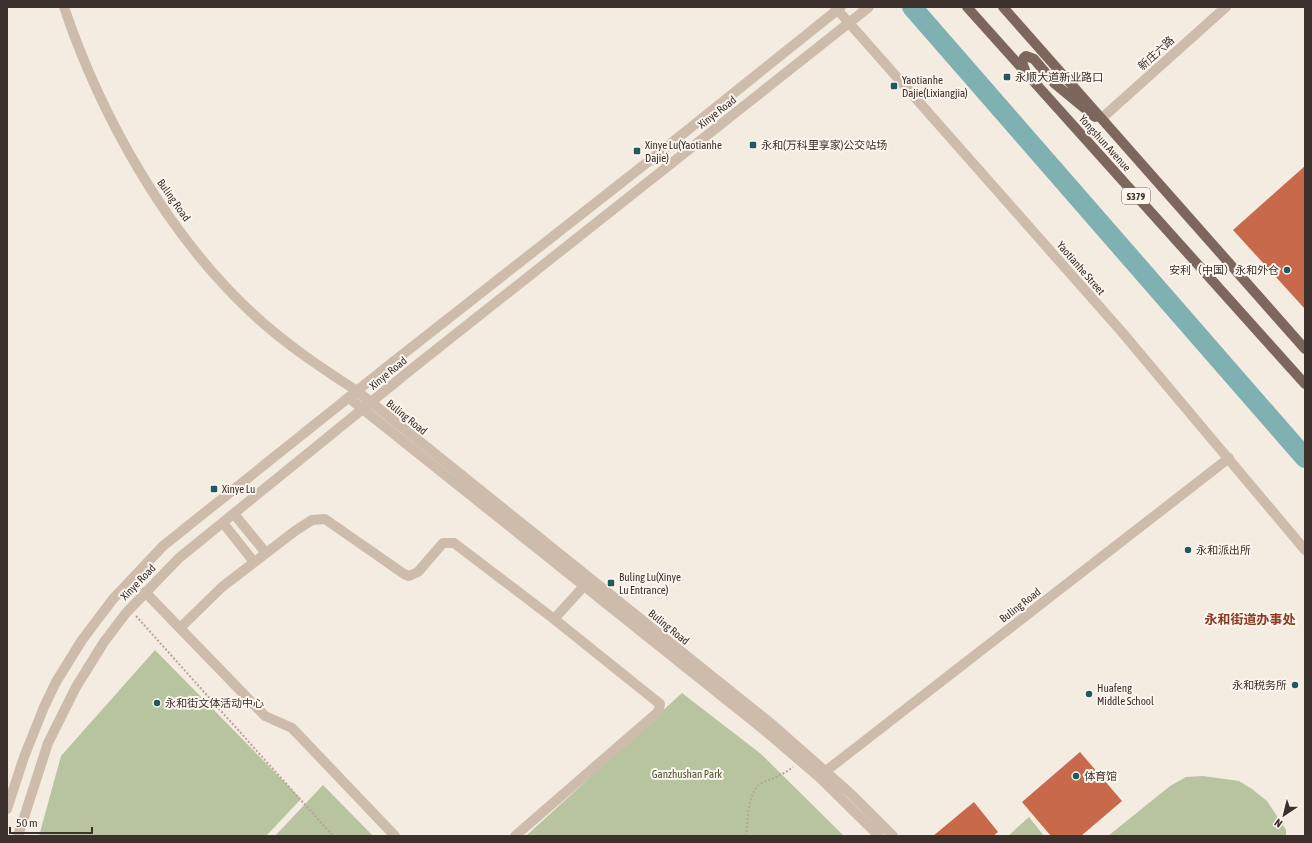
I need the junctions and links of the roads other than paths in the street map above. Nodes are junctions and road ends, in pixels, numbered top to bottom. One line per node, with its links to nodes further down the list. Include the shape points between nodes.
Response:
1 (64, 7): 13 (street, Buling Road, via 75,41 109,113 154,194 185,237 214,273 252,313 307,358)
2 (869, 7): 7 (street, Xinye Road)
3 (967, 7): 8 (main road, Yongshun Avenue / S379)
4 (1003, 7): 9 (main road, Yongshun Avenue / S379)
5 (1226, 7): 9 (street, 新庄六路)
6 (838, 8): 7 (street, Yaotianhe Street); 13 (street, Xinye Road)
7 (853, 20): 15 (street, Xinye Road); 17 (street, Yaotianhe Street)
8 (1026, 73): 10 (main road, via 1022,62 1026,56 1034,59 1076,103); 12 (main road, Yongshun Avenue / S379)
9 (1102, 118): 10 (main road, Yongshun Avenue / S379)
10 (1111, 128): 11 (main road, Yongshun Avenue / S379)
11 (1305, 348)
12 (1305, 384)
13 (357, 391): 14 (street, Xinye Road); 15 (street, Buling Road)
14 (349, 398): 16 (street, Buling Road); 28 (street, Xinye Road, via 163,546 114,599 82,640 56,682 26,751)
15 (370, 402): 16 (street, Xinye Road); 27 (street, Buling Road, via 774,726)
16 (362, 409): 18 (street, Xinye Road); 23 (street, Buling Road)
17 (1229, 458): 20 (street, Yaotianhe Street); 27 (street, Buling Road)
18 (234, 514): 19 (street, Xinye Road); 21 (street)
19 (223, 523): 22 (street); 24 (street, Xinye Road, via 179,558)
20 (1305, 550)
21 (266, 553): 22 (street); 25 (street, via 312,520 325,518 409,576 418,572 443,543 454,543)
22 (254, 562): 26 (street, via 222,587)
23 (584, 586): 25 (street); 27 (street, Buling Road)
24 (145, 592): 26 (street); 29 (street, Xinye Road, via 129,609 90,663 59,717)
25 (554, 619): 31 (street, via 660,704 658,712)
26 (180, 628): 30 (street, via 266,716 292,728)
27 (822, 774): 32 (street, Buling Road); 33 (street, Buling Road)
28 (7, 809)
29 (18, 836)
30 (395, 836)
31 (515, 836)
32 (879, 836)
33 (893, 836)

